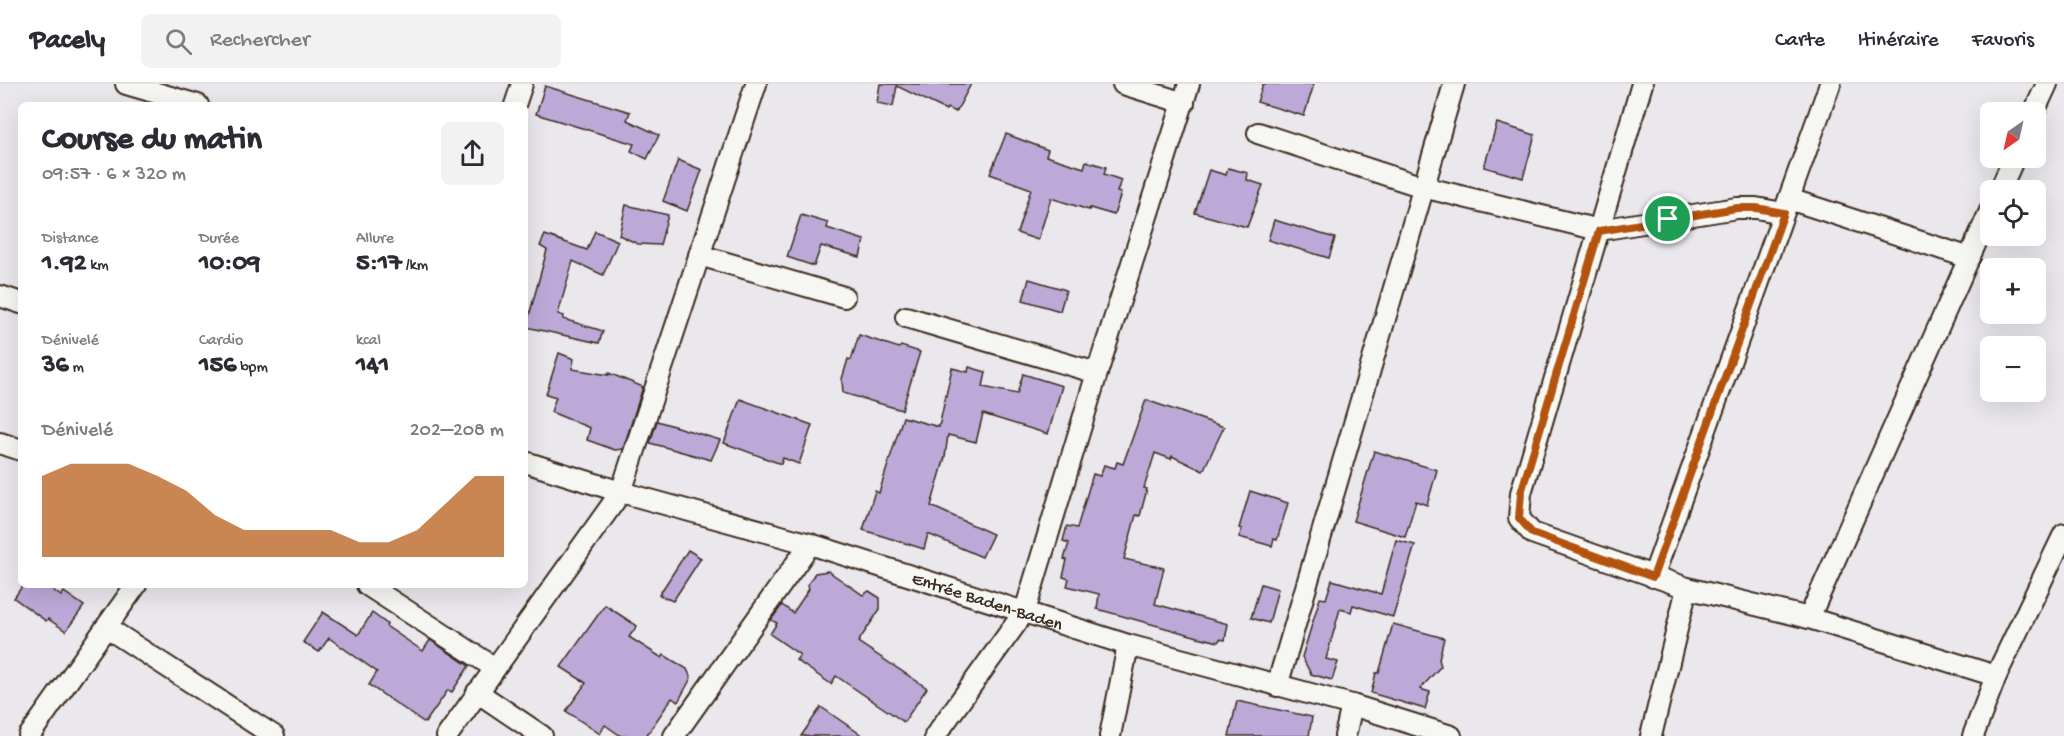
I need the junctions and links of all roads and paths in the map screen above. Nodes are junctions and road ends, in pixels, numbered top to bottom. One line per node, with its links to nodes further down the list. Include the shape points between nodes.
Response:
1 (126, 84): 10 (street)
2 (522, 84): 11 (street)
3 (756, 84): 19 (street)
4 (1123, 84): 13 (street)
5 (1189, 84): 13 (street)
6 (1455, 84): 15 (street)
7 (1642, 84): 17 (street)
8 (1830, 84): 16 (street)
9 (2047, 84): 12 (street)
10 (188, 102)
11 (516, 102)
12 (2039, 102)
13 (1184, 103): 25 (street)
14 (1258, 133): 15 (street)
15 (1423, 187): 17 (street); 42 (street)
16 (1786, 206): 17 (street, via 1737,208); 20 (street); 32 (street)
17 (1599, 231): 32 (street, via 1521,493 1519,518 1532,533)
18 (1980, 234): 20 (street)
19 (699, 255): 22 (street); 29 (street)
20 (1970, 258): 37 (street)
21 (0, 296): 23 (street)
22 (844, 297)
23 (18, 302)
24 (906, 317): 25 (street)
25 (1097, 373): 36 (street)
26 (0, 444): 27 (street)
27 (18, 449)
28 (528, 463): 29 (street, Entrée Baden-Baden)
29 (621, 492): 31 (street, Entrée Baden-Baden); 40 (street)
30 (2064, 534): 41 (street)
31 (810, 544): 36 (street, Entrée Baden-Baden); 49 (street)
32 (1653, 577): 35 (street)
33 (134, 588): 38 (street)
34 (372, 588): 40 (street)
35 (1687, 588): 37 (street); 54 (street)
36 (1025, 611): 39 (street, Entrée Baden-Baden); 50 (street)
37 (1809, 618): 41 (street)
38 (106, 627): 45 (street); 46 (street)
39 (1128, 645): 42 (street, Entrée Baden-Baden); 51 (street)
40 (495, 668): 43 (street)
41 (1996, 676): 55 (street)
42 (1277, 686): 44 (street, Entrée Baden-Baden)
43 (477, 692): 47 (street); 48 (street)
44 (1352, 705): 52 (street); 53 (street, Entrée Baden-Baden)
45 (29, 736)
46 (274, 736)
47 (447, 736)
48 (542, 736)
49 (674, 736)
50 (935, 736)
51 (1110, 736)
52 (1345, 736)
53 (1451, 736)
54 (1651, 736)
55 (1973, 736)

